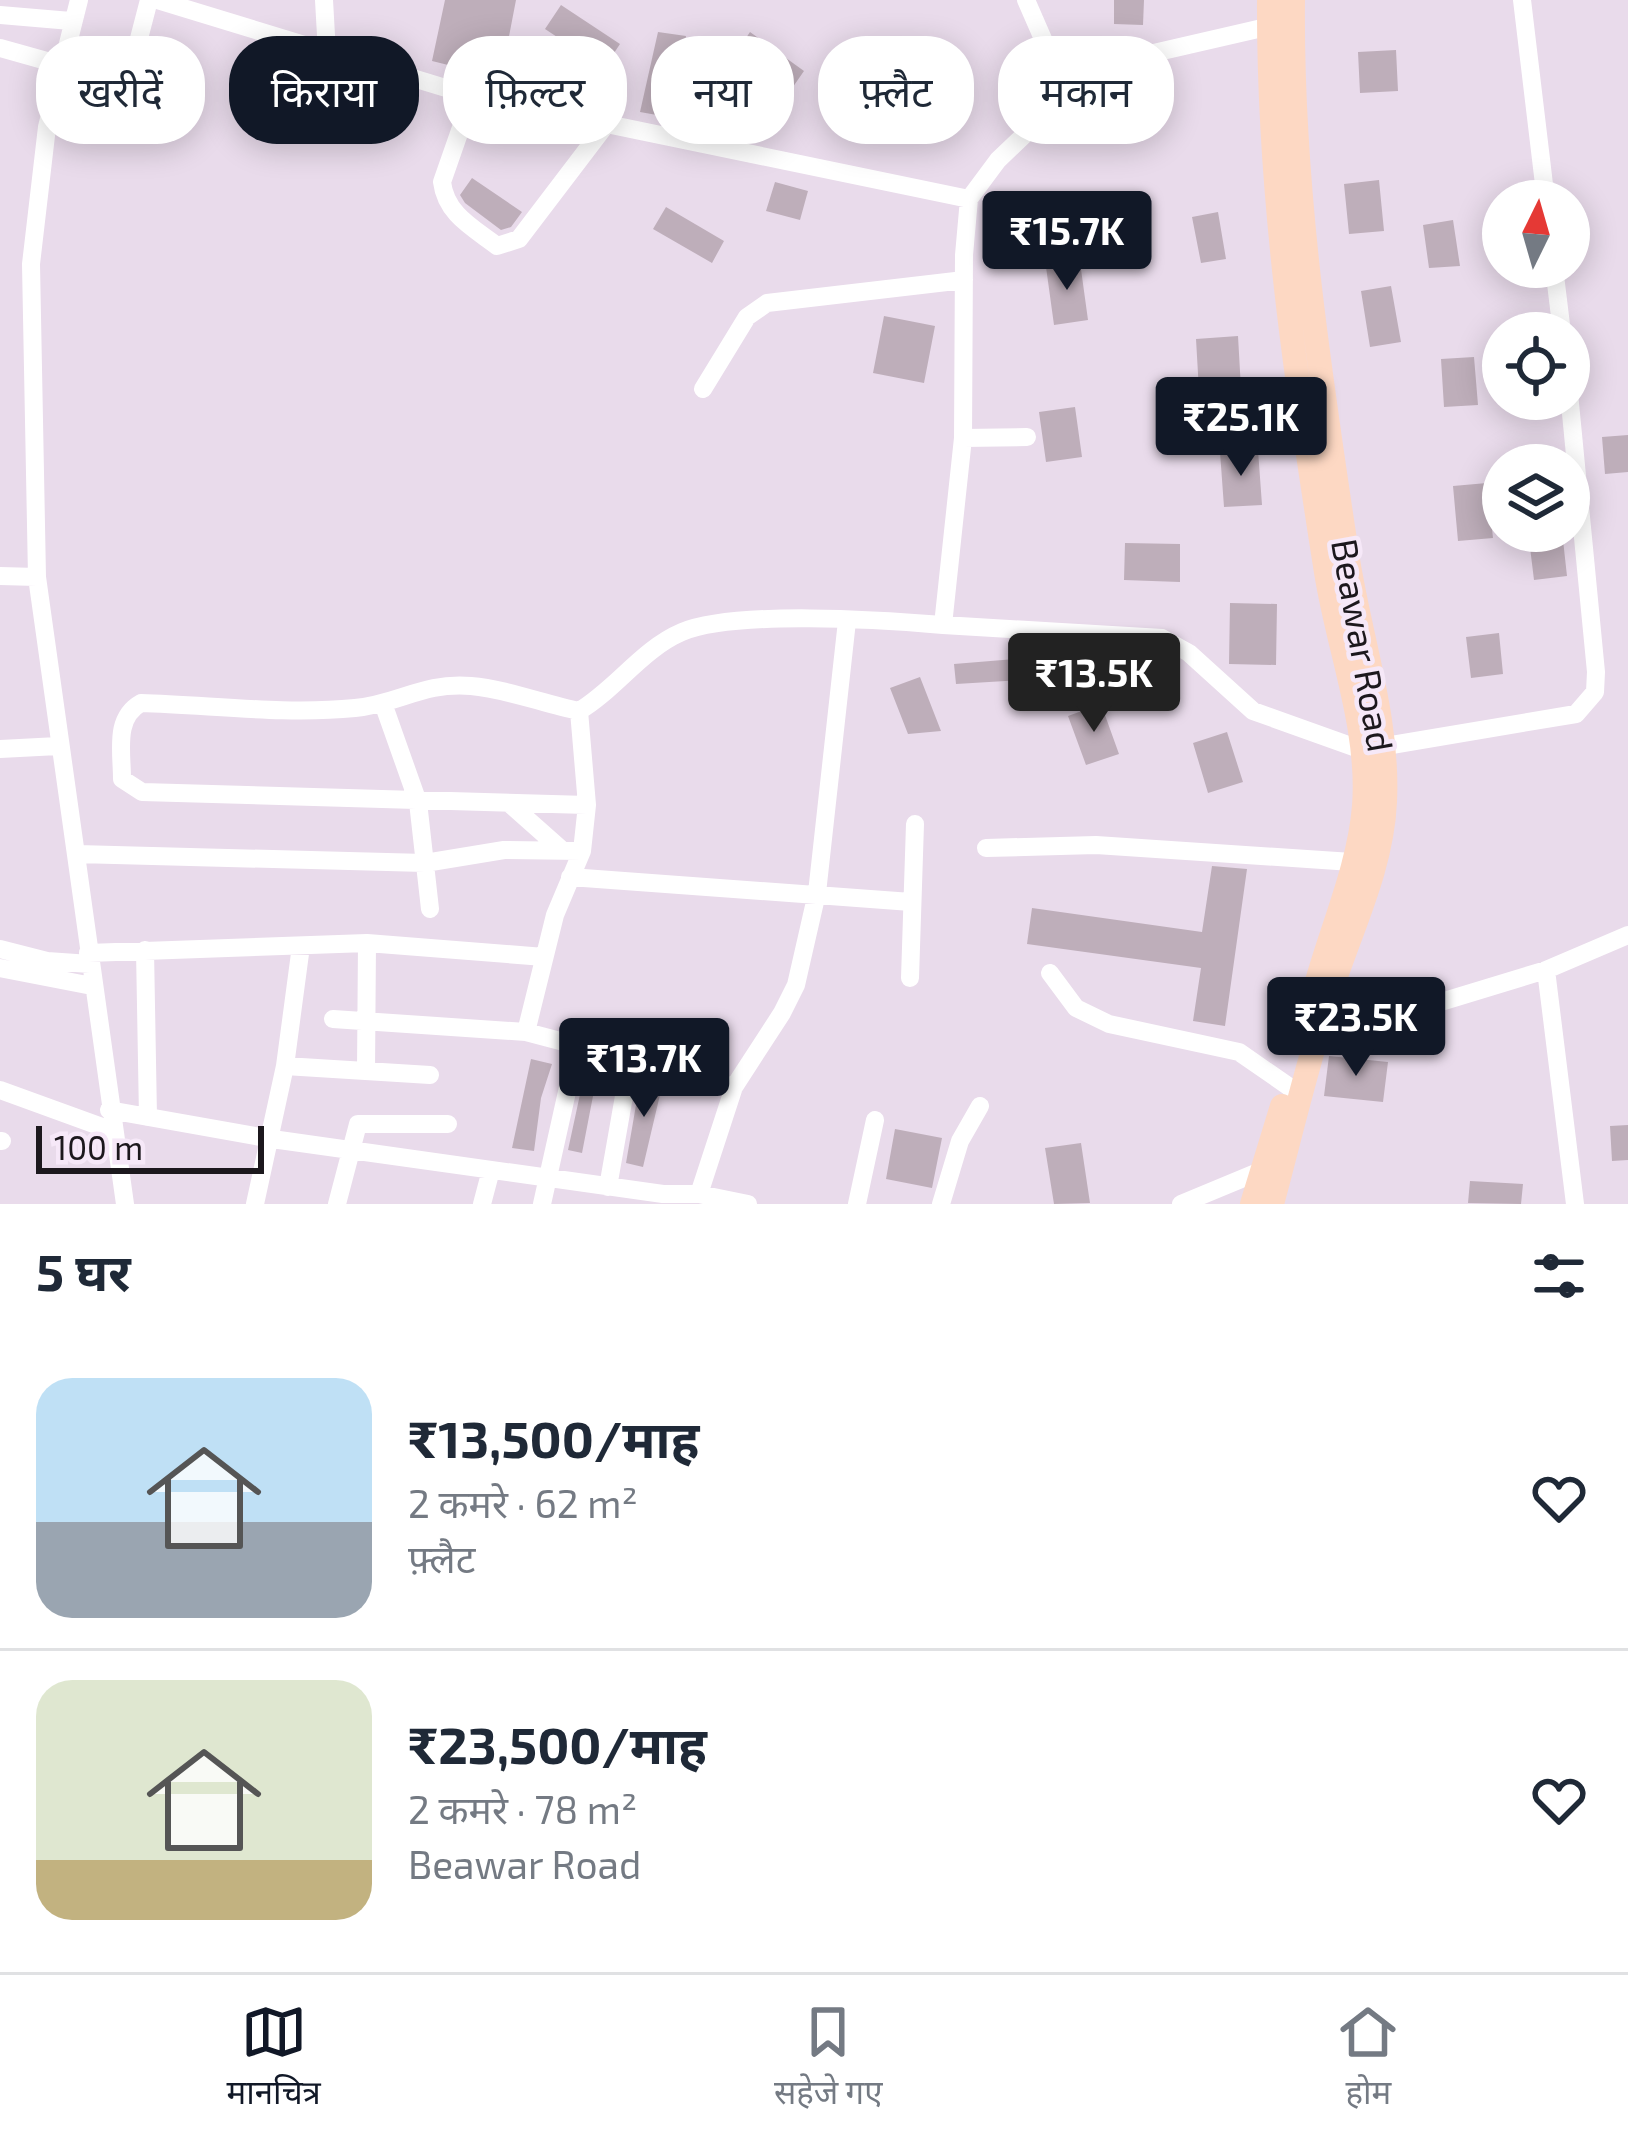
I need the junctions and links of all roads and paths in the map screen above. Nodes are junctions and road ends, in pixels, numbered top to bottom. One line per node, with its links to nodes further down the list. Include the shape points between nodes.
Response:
1 (79, 0): 9 (street)
2 (153, 0): 10 (street); 11 (street)
3 (324, 0): 12 (street)
4 (1269, 0): 14 (main road, Beawar Road)
5 (1522, 0): 23 (street)
6 (1029, 1): 13 (street)
7 (0, 15): 8 (street)
8 (43, 36)
9 (68, 36)
10 (142, 36)
11 (271, 36)
12 (326, 36)
13 (1043, 36)
14 (1283, 40): 17 (street); 37 (main road, Beawar Road, via 1316,350)
15 (36, 47): 16 (street)
16 (0, 48)
17 (1174, 53)
18 (627, 130): 24 (street)
19 (45, 144): 31 (street, via 31,264)
20 (455, 144): 21 (street, via 442,182 447,207 497,246 519,238)
21 (591, 144)
22 (1015, 144): 24 (street)
23 (1543, 180)
24 (969, 199): 25 (street)
25 (964, 270): 26 (street, via 767,303 747,316); 29 (street)
26 (704, 389)
27 (1571, 420): 37 (street, via 1595,692 1576,714)
28 (1027, 436): 29 (street)
29 (963, 438): 33 (street)
30 (0, 576): 31 (street)
31 (37, 578): 36 (street)
32 (848, 621): 33 (street); 35 (street, via 719,622 683,632); 49 (street)
33 (943, 626): 37 (street, via 1162,638 1253,711)
34 (384, 706): 35 (street, via 422,688 474,686); 39 (street); 39 (street, via 141,703 123,720 122,779 142,792)
35 (579, 711): 41 (street)
36 (58, 746): 38 (street); 45 (street)
37 (1374, 748): 46 (main road, Beawar Road); 64 (main road, Beawar Road, via 1385,807 1375,868)
38 (0, 749)
39 (418, 802): 40 (street); 47 (street)
40 (510, 804): 41 (street); 44 (street)
41 (587, 806): 44 (street)
42 (915, 824): 50 (street)
43 (986, 848): 46 (street, via 1096,845)
44 (572, 851): 47 (street, via 504,850); 48 (street)
45 (77, 854): 47 (street); 54 (street)
46 (1352, 862): 64 (main road, Beawar Road)
47 (425, 863): 51 (street)
48 (568, 882): 49 (street); 58 (street)
49 (817, 893): 50 (street); 75 (street, via 796,985)
50 (911, 902): 62 (street)
51 (430, 909)
52 (1628, 935): 60 (street)
53 (367, 944): 55 (street); 58 (street); 66 (street)
54 (88, 946): 56 (street, via 47,961); 57 (street); 63 (street)
55 (301, 946): 57 (street); 71 (street)
56 (0, 949)
57 (146, 950): 79 (street)
58 (544, 957): 67 (street)
59 (0, 968): 63 (street)
60 (1546, 970): 68 (street); 102 (street)
61 (1050, 973): 74 (street, via 1076,1008 1109,1024 1239,1052)
62 (910, 978)
63 (92, 986): 78 (street)
64 (1323, 987): 68 (main road, Beawar Road)
65 (333, 1019): 66 (street)
66 (366, 1023): 67 (street); 72 (street)
67 (526, 1032): 69 (street)
68 (1312, 1036): 74 (main road, Beawar Road)
69 (577, 1047): 70 (street); 87 (street)
70 (630, 1062): 75 (street); 88 (street)
71 (285, 1066): 72 (street); 83 (street)
72 (366, 1071): 73 (street)
73 (430, 1075)
74 (1286, 1085): 85 (main road, Beawar Road)
75 (734, 1087): 89 (street)
76 (0, 1090): 82 (street)
77 (980, 1106): 98 (street)
78 (109, 1110): 79 (street); 82 (street)
79 (148, 1117): 83 (street)
80 (874, 1120): 97 (street)
81 (448, 1124): 84 (street, via 358,1124)
82 (113, 1131): 91 (street)
83 (272, 1139): 84 (street); 92 (street)
84 (352, 1151): 86 (street); 93 (street)
85 (1272, 1167): 99 (street); 100 (main road, Beawar Road); 101 (main road, Beawar Road)
86 (491, 1170): 87 (street); 94 (street)
87 (548, 1178): 88 (street); 95 (street)
88 (601, 1192): 90 (street)
89 (699, 1194): 90 (street); 96 (street)
90 (662, 1199)
91 (125, 1204)
92 (256, 1204)
93 (337, 1204)
94 (482, 1204)
95 (542, 1204)
96 (748, 1204)
97 (857, 1204)
98 (941, 1204)
99 (1181, 1204)
100 (1252, 1204)
101 (1272, 1204)
102 (1575, 1204)

